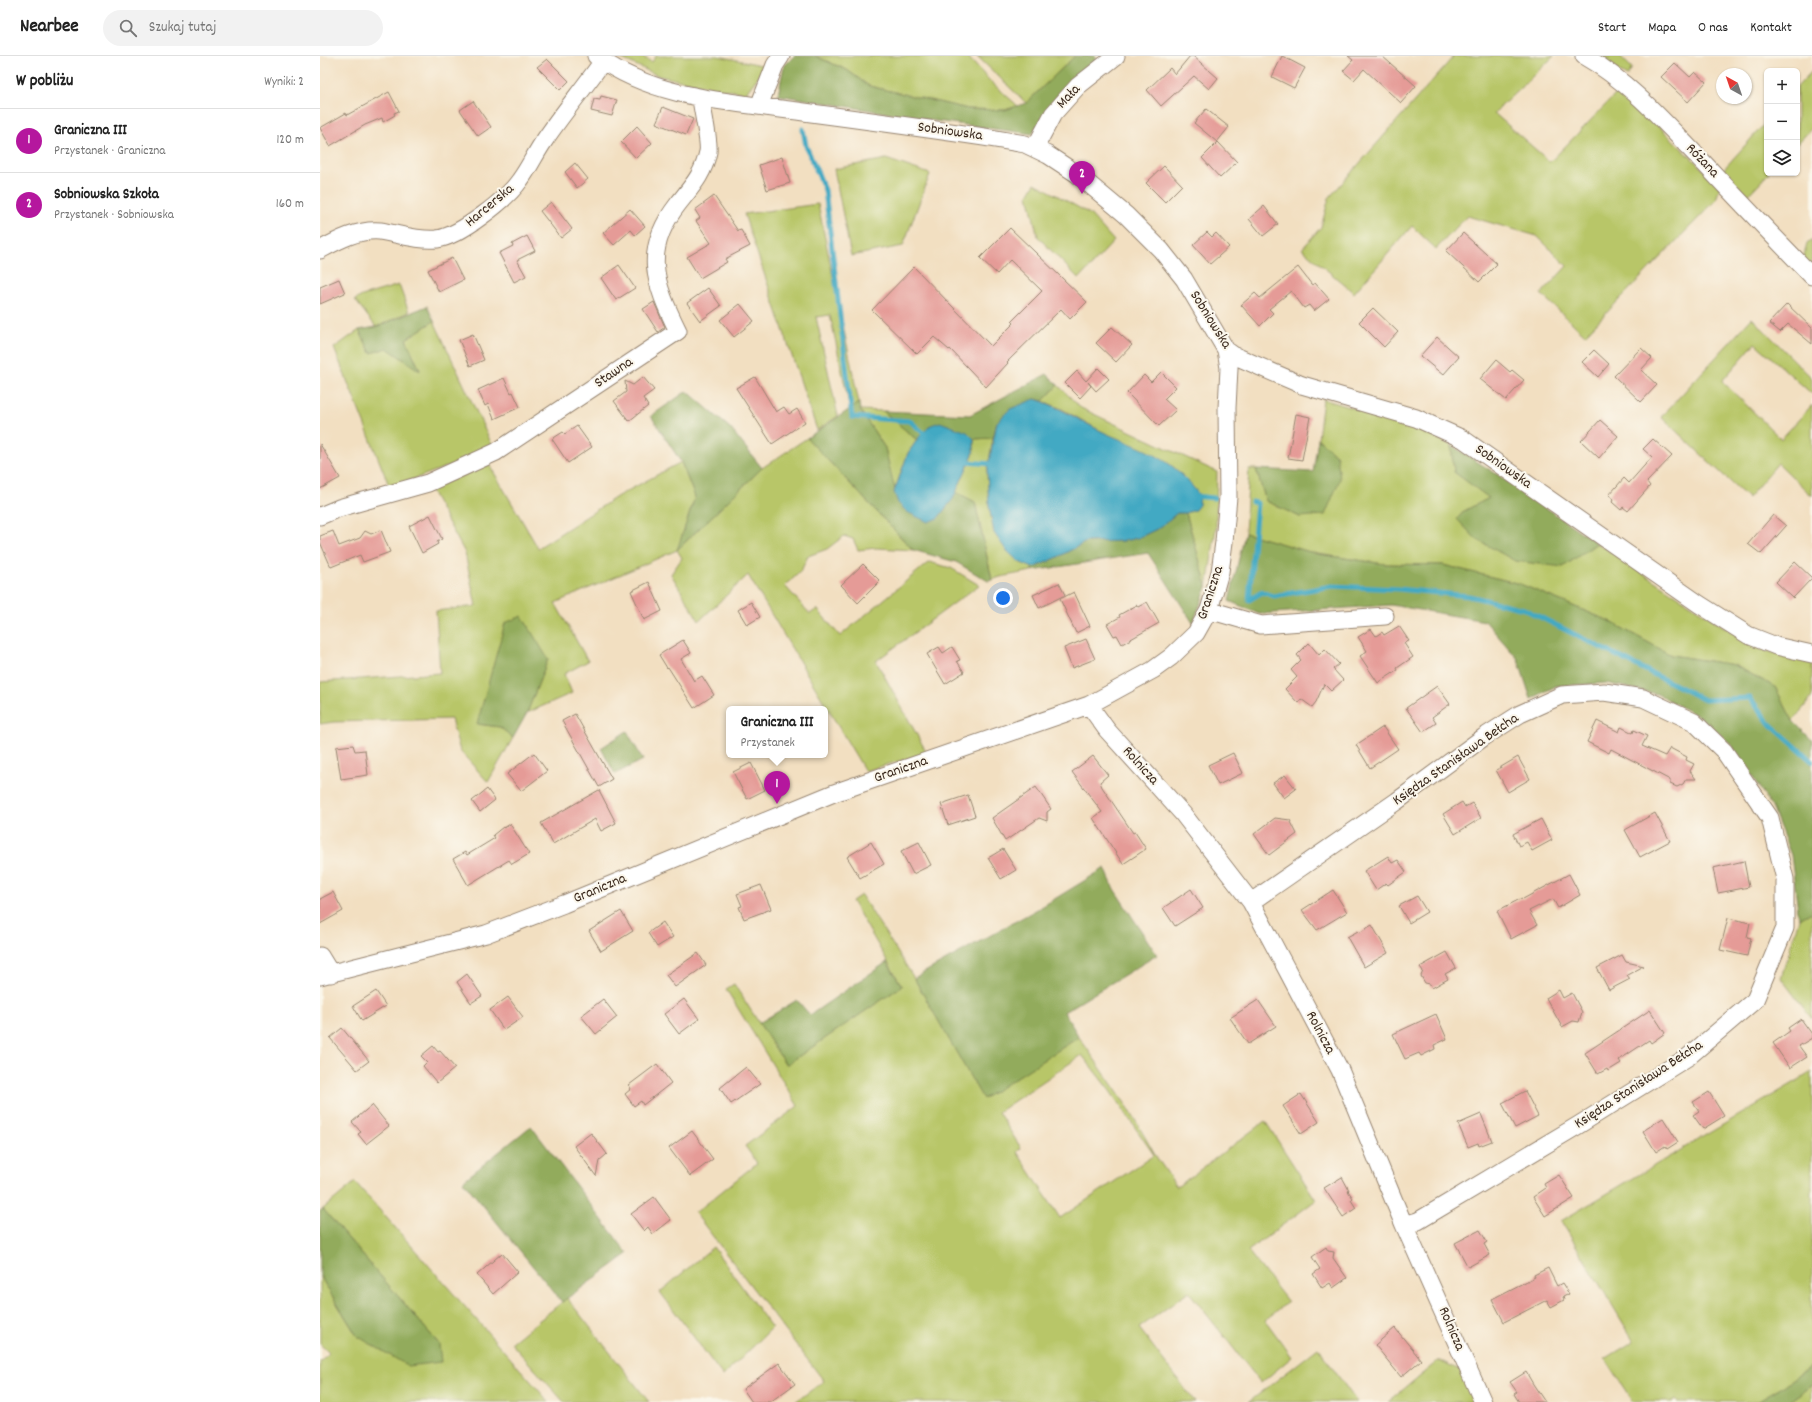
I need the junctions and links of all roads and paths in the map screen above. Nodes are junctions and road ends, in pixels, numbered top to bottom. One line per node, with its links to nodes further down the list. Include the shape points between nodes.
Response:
1 (781, 56): 6 (street)
2 (1116, 56): 7 (street, Mała, via 1078,86 1053,114)
3 (1584, 56): 9 (street, Różana, via 1628,88 1658,115)
4 (600, 58): 5 (street, Sobniowska, via 625,74); 8 (street, Harcerska, via 520,181 475,221 450,235 438,238 368,232 345,237)
5 (701, 98): 6 (street, Sobniowska); 11 (street, Stawna, via 708,150 701,175 666,220 655,249 656,279 666,308 678,331 496,452 428,483 339,508)
6 (759, 106): 7 (street, Sobniowska, via 984,137)
7 (1036, 148): 10 (street, Sobniowska, via 1078,174 1126,215 1161,250 1184,279)
8 (320, 250)
9 (1812, 276)
10 (1226, 350): 12 (street, Graniczna, via 1229,368 1227,504 1220,572); 14 (street, Sobniowska, via 1240,359 1302,385 1416,418 1463,439 1693,600 1748,635 1776,646)
11 (320, 516)
12 (1209, 610): 13 (street, via 1261,625); 15 (street, Graniczna, via 1196,633 1172,657)
13 (1385, 616)
14 (1812, 654)
15 (1089, 705): 16 (street, Rolnicza, via 1107,730 1183,814); 18 (street, Graniczna, via 834,793 486,934)
16 (1251, 902): 19 (street, Rolnicza, via 1340,1070); 19 (street, Księdza Stanisława Bełcha, via 1484,737 1520,714 1562,695 1604,692 1643,698 1694,722 1724,751 1770,818 1784,879 1785,928 1755,1000 1688,1056 1418,1221)
17 (320, 956): 18 (street)
18 (325, 975)
19 (1404, 1225): 20 (street, Rolnicza)
20 (1484, 1402)

